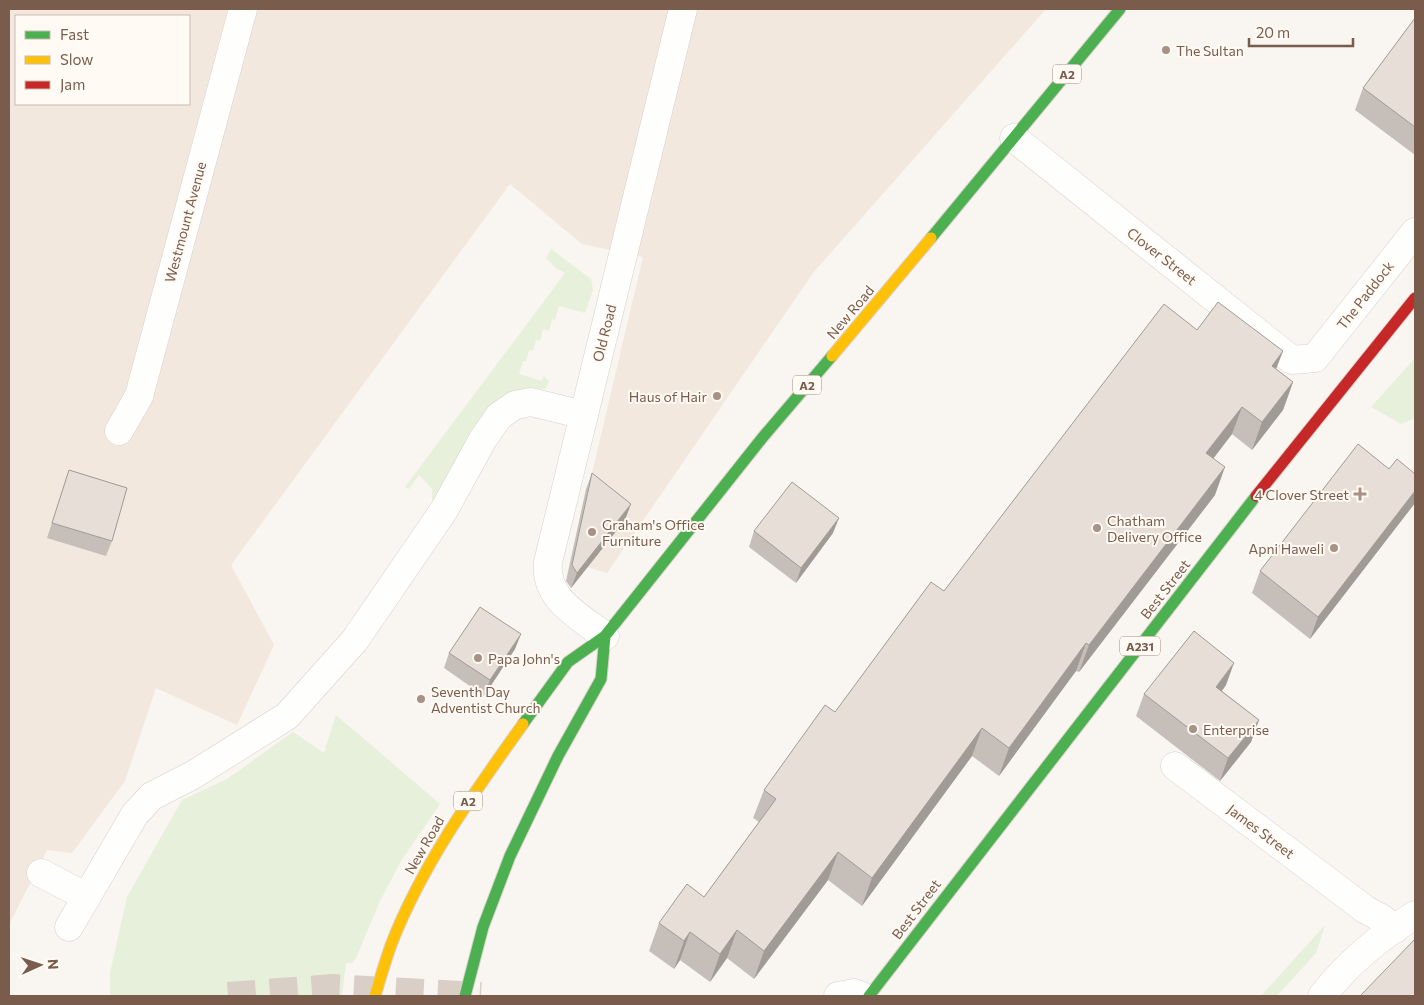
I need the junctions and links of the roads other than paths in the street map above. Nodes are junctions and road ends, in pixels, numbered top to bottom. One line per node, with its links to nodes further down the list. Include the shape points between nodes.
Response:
1 (243, 9): 9 (street, Westmount Avenue, via 139,396)
2 (683, 9): 8 (street, Old Road)
3 (1120, 9): 4 (main road, New Road / A2)
4 (1014, 138): 7 (street, Clover Street, via 1292,360); 10 (main road, New Road / A2, via 763,438)
5 (1415, 232): 7 (street, The Paddock)
6 (1415, 298): 22 (main road, Best Street / A231, via 1274,472)
7 (1316, 358)
8 (584, 414): 10 (street, Old Road, via 552,544 548,581 564,604); 14 (street, via 531,402 515,405 499,416 444,510 355,640 287,716 145,802)
9 (119, 431)
10 (605, 636): 18 (main road, New Road / A2, via 568,662 455,820 406,908); 19 (main road, via 601,679 554,764 510,856 483,927)
11 (1175, 766): 13 (street, James Street)
12 (41, 873): 14 (street)
13 (1348, 895): 15 (street, James Street); 17 (street, via 1347,915)
14 (87, 897): 16 (street)
15 (1405, 922): 17 (street)
16 (69, 927)
17 (1371, 945): 23 (street, via 1341,972)
18 (375, 996)
19 (465, 996)
20 (838, 996): 21 (street, via 854,993)
21 (862, 996)
22 (869, 996)
23 (1322, 996)

